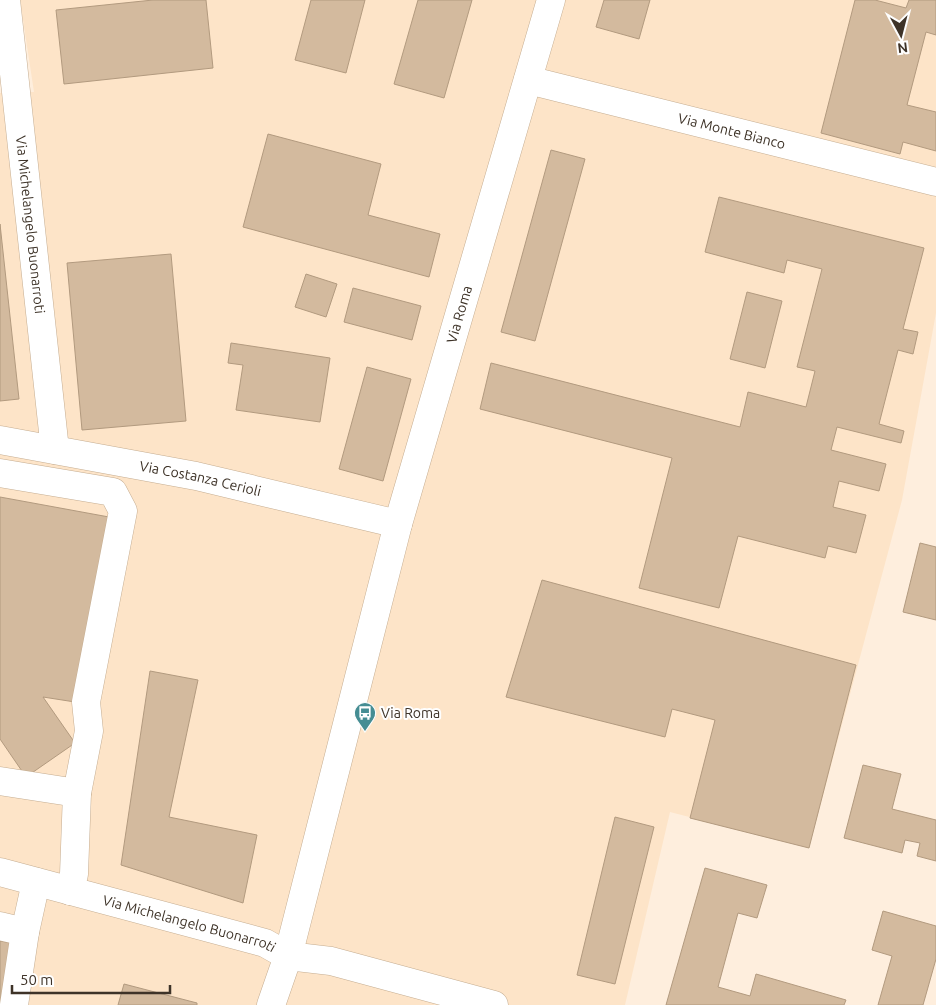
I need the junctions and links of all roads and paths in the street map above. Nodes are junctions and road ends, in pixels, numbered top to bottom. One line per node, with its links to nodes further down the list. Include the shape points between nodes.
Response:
1 (6, 0): 6 (street, Via Michelangelo Buonarroti)
2 (551, 0): 3 (street, Via Roma)
3 (528, 80): 4 (street, Via Monte Bianco); 8 (street, Via Roma)
4 (936, 182)
5 (0, 440): 6 (street, Via Costanza Cerioli)
6 (55, 450): 8 (street, Via Costanza Cerioli, via 196,476)
7 (0, 473): 10 (street, via 113,492 123,511 86,702 88,731)
8 (398, 524): 15 (street, Via Roma)
9 (0, 781): 10 (street)
10 (77, 793): 13 (street, via 74,874)
11 (0, 872): 12 (street, Via Michelangelo Buonarroti)
12 (36, 882): 13 (street, Via Michelangelo Buonarroti); 14 (street)
13 (70, 892): 15 (street, Via Michelangelo Buonarroti, via 265,943)
14 (12, 929): 16 (street)
15 (288, 956): 17 (street, Via Roma); 18 (street, Via Michelangelo Buonarroti, via 331,961)
16 (14, 1005)
17 (271, 1005)
18 (494, 1005)

